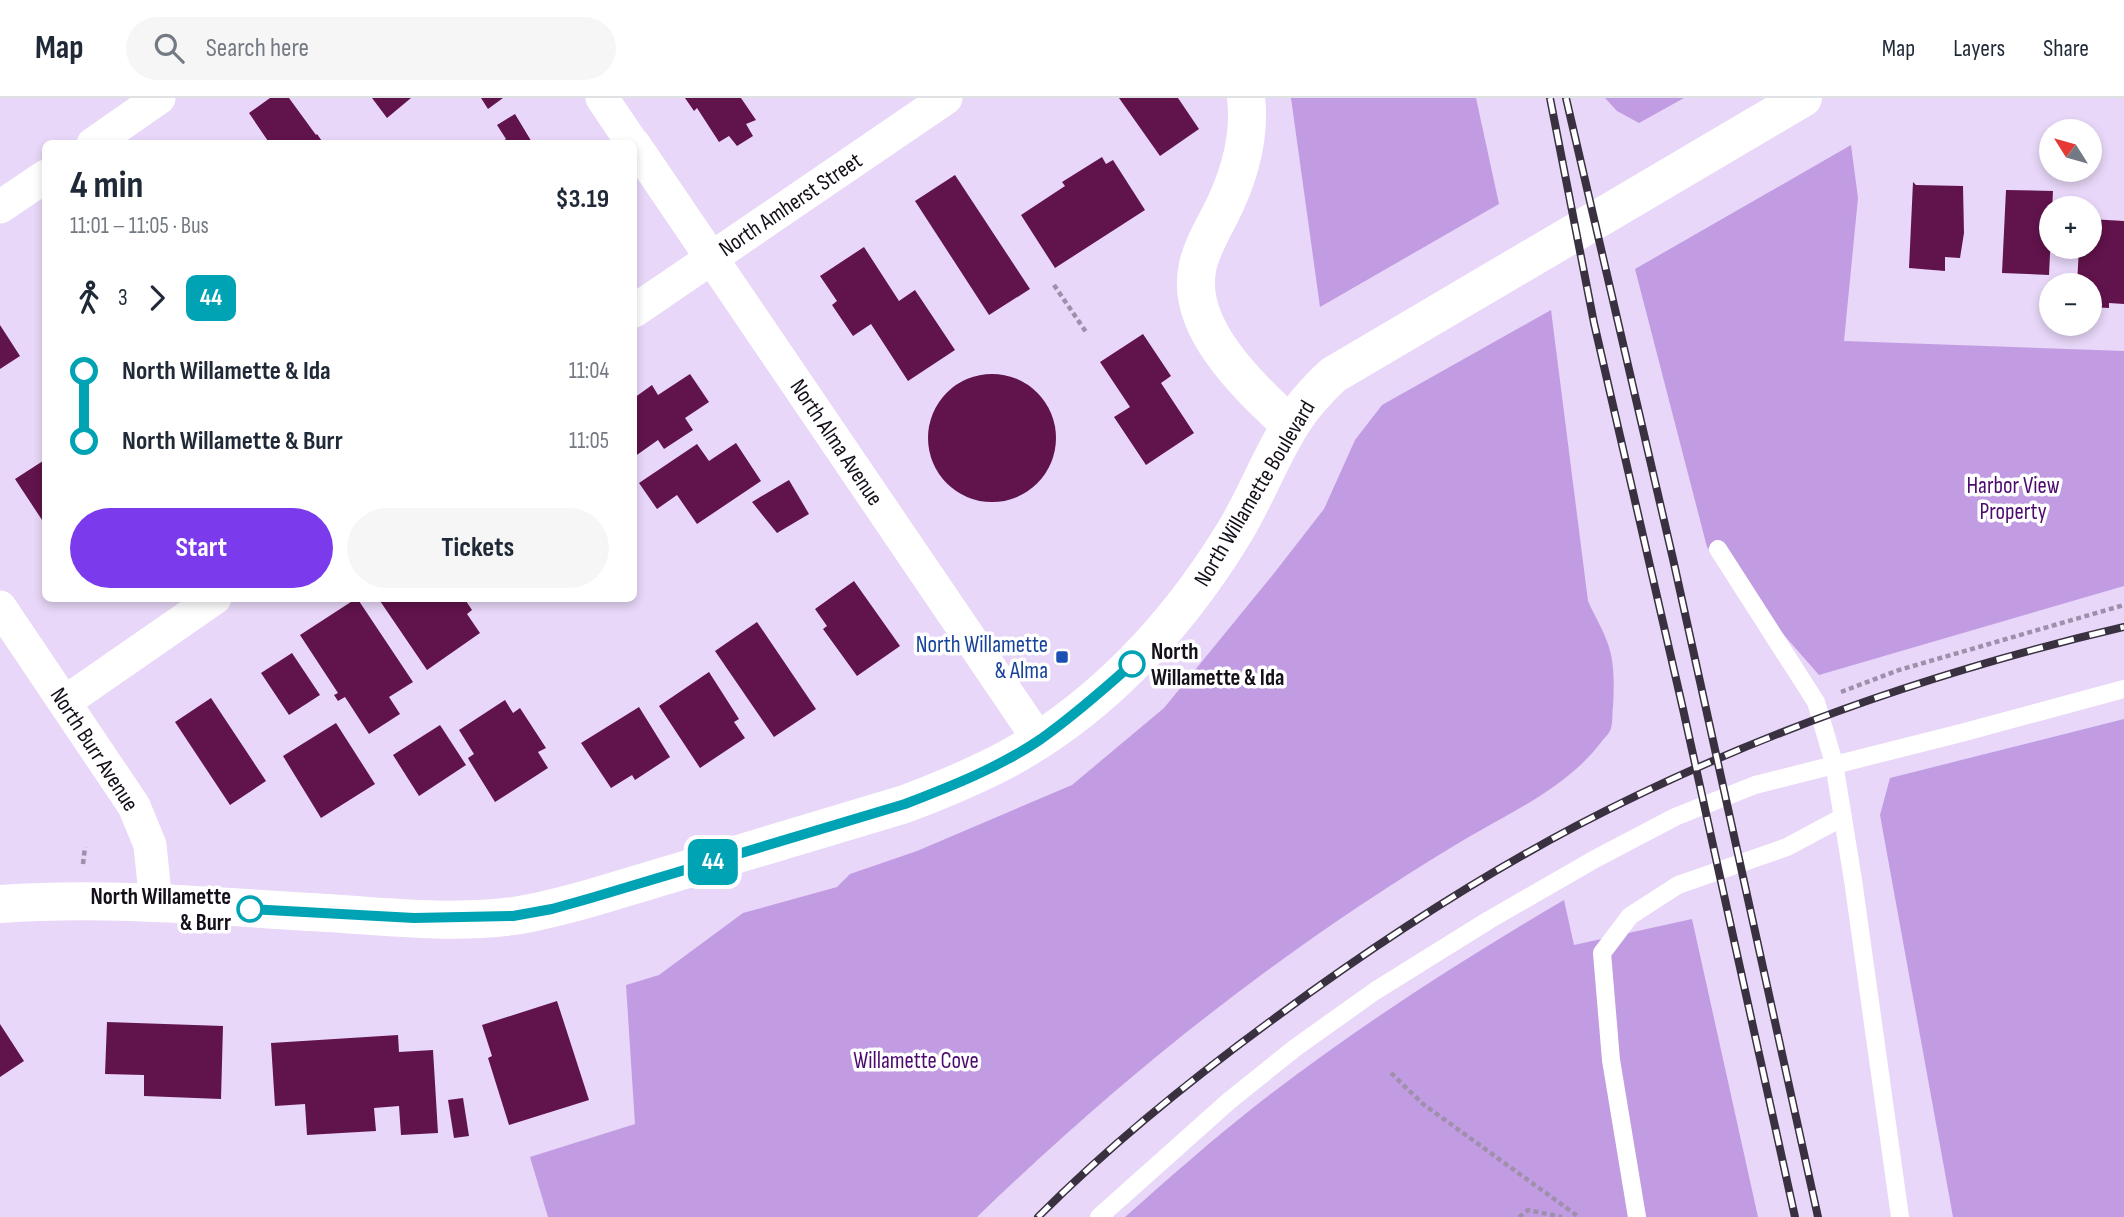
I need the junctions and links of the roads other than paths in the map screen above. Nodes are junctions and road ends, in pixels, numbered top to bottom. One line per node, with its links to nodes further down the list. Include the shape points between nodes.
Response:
1 (159, 98): 6 (street)
2 (602, 98): 7 (street, North Alma Avenue)
3 (946, 98): 11 (street, North Amherst Street)
4 (1246, 98): 13 (main road, via 1245,143 1238,173 1198,265 1197,303 1216,344)
5 (1803, 98): 13 (main road, North Willamette Boulevard, via 1333,374)
6 (99, 140)
7 (630, 140)
8 (637, 150): 11 (street, North Alma Avenue)
9 (42, 179): 10 (street)
10 (0, 207)
11 (712, 257): 12 (street, North Amherst Street); 19 (street, North Alma Avenue)
12 (637, 309)
13 (1290, 425): 19 (main road, North Willamette Boulevard, via 1234,534 1183,608 1132,664)
14 (1718, 549): 20 (lane, via 1816,702)
15 (209, 602): 18 (street)
16 (0, 607): 18 (street, North Burr Avenue)
17 (2124, 689): 20 (lane)
18 (65, 702): 23 (street, North Burr Avenue, via 142,822 150,845)
19 (1039, 740): 23 (main road, North Willamette Boulevard, via 973,776 905,804 552,909 513,916 414,918)
20 (1834, 763): 21 (lane); 24 (lane, via 1755,785 1675,817 1489,920 1375,991 1295,1048)
21 (1843, 817): 25 (lane, via 1787,847 1678,885 1630,916 1602,953 1611,1060); 26 (lane)
22 (0, 904): 23 (main road, North Willamette Boulevard)
23 (156, 904)
24 (1099, 1217)
25 (1637, 1217)
26 (1900, 1217)

